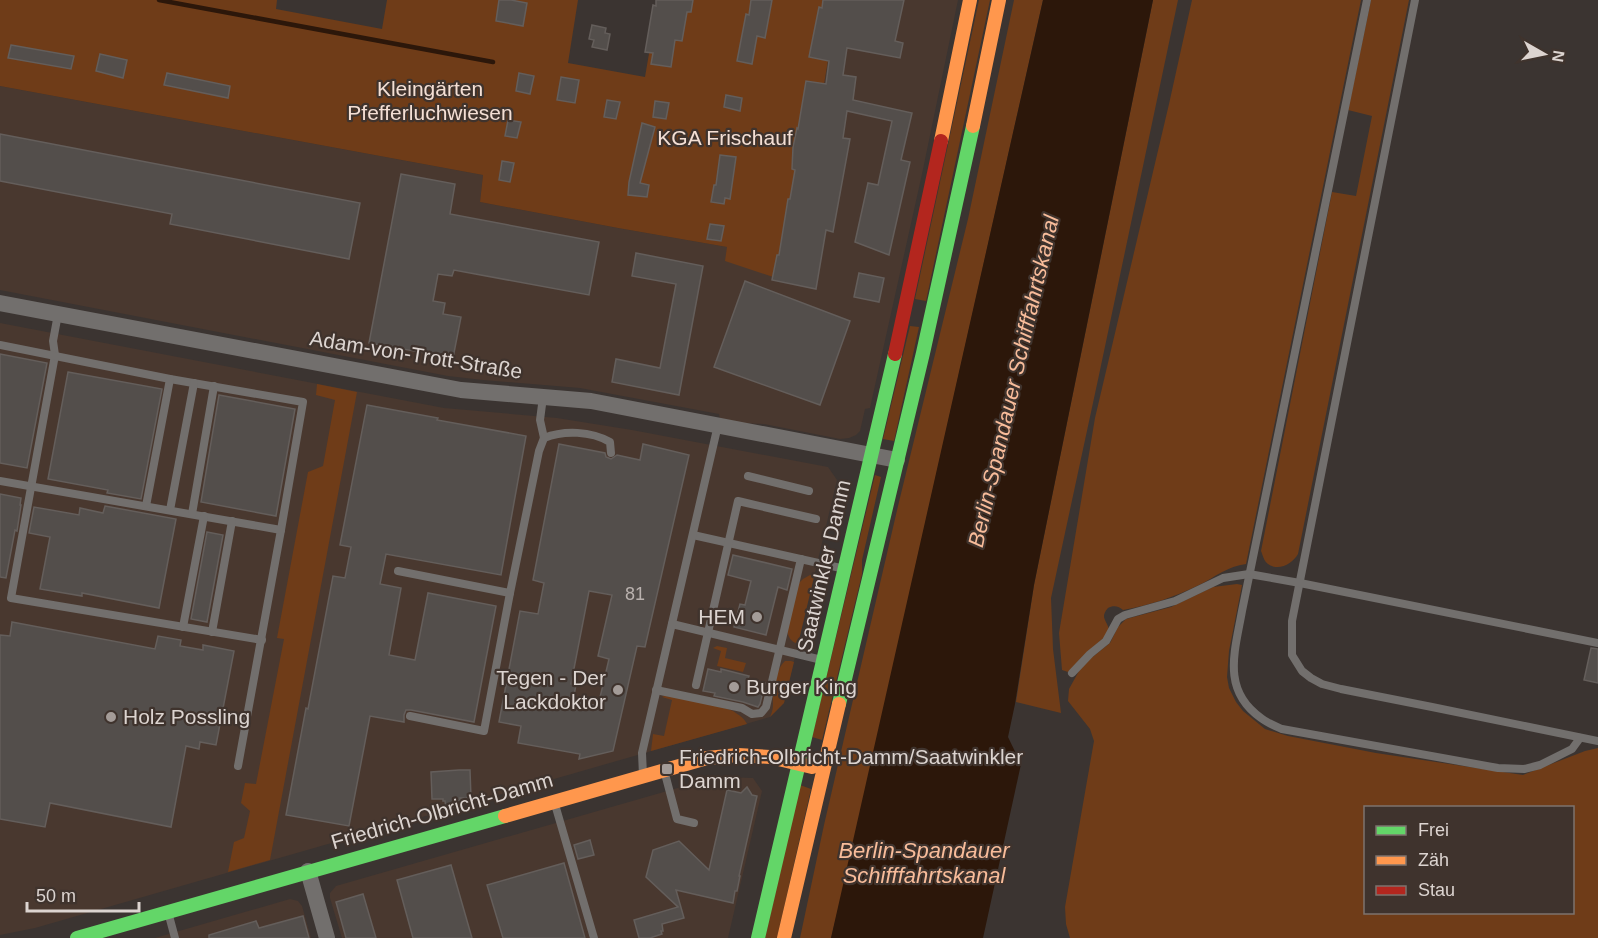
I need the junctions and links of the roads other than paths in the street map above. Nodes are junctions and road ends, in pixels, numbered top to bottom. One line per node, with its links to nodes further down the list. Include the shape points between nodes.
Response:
1 (970, 0): 6 (main road, Saatwinkler Damm)
2 (999, 0): 6 (main road, Saatwinkler Damm, via 983,82)
3 (1367, 0): 35 (lane)
4 (1415, 0): 36 (lane)
5 (0, 303): 7 (street, Adam-von-Trott-Straße)
6 (919, 311): 17 (main road, Saatwinkler Damm); 18 (main road, Saatwinkler Damm)
7 (58, 314): 9 (lane, via 53,341); 13 (street, Adam-von-Trott-Straße, via 461,390)
8 (0, 345): 9 (lane)
9 (55, 355): 10 (lane); 21 (lane)
10 (170, 379): 11 (lane); 23 (lane)
11 (194, 383): 12 (lane); 24 (lane)
12 (214, 386): 25 (lane); 29 (lane, via 303,402)
13 (543, 397): 14 (street, Adam-von-Trott-Straße, via 591,401); 15 (lane, via 540,420)
14 (718, 424): 17 (street, Adam-von-Trott-Straße); 30 (lane)
15 (544, 438): 16 (lane, via 557,433 593,435 610,442); 37 (lane)
16 (611, 453)
17 (872, 455): 18 (street, Adam-von-Trott-Straße); 33 (main road, Saatwinkler Damm)
18 (897, 460): 55 (main road, Saatwinkler Damm)
19 (748, 476): 22 (lane)
20 (0, 480): 21 (lane)
21 (31, 487): 23 (lane); 39 (lane, via 11,597)
22 (809, 491)
23 (146, 506): 24 (lane)
24 (170, 510): 25 (lane)
25 (192, 514): 26 (lane)
26 (204, 516): 28 (lane); 39 (lane)
27 (816, 519): 31 (lane, via 738,501)
28 (232, 521): 29 (lane); 40 (lane)
29 (281, 530): 42 (lane)
30 (693, 535): 31 (lane); 38 (lane)
31 (728, 543): 32 (lane); 41 (lane)
32 (801, 559): 33 (lane); 44 (lane)
33 (845, 569): 45 (main road, Saatwinkler Damm)
34 (398, 571): 37 (lane)
35 (1249, 574): 36 (lane); 46 (lane, via 1223,578 1175,601 1125,615 1118,619 1106,641); 50 (lane, via 1233,663 1234,682 1248,708 1262,720 1282,729 1513,769 1540,765 1572,749)
36 (1300, 583): 43 (lane); 50 (lane, via 1292,621 1292,655 1302,671 1317,681)
37 (510, 593): 49 (lane, via 484,731)
38 (672, 624): 41 (lane); 48 (lane)
39 (183, 627): 40 (lane)
40 (212, 632): 42 (lane)
41 (707, 632): 44 (lane); 47 (lane)
42 (262, 640): 53 (lane)
43 (1598, 644)
44 (780, 650): 45 (lane); 48 (lane, via 762,712 752,714 742,708)
45 (823, 660): 52 (main road, Saatwinkler Damm)
46 (1072, 673)
47 (696, 685)
48 (656, 690): 56 (lane, via 642,753)
49 (410, 717)
50 (1580, 738): 51 (lane)
51 (1598, 741)
52 (798, 764): 54 (main road, Friedrich-Olbricht-Damm, via 738,754); 55 (main road, Friedrich-Olbricht-Damm); 65 (main road, Saatwinkler Damm)
53 (238, 766)
54 (663, 770): 56 (main road, Friedrich-Olbricht-Damm); 58 (lane, via 677,819)
55 (823, 770): 66 (main road, Saatwinkler Damm)
56 (643, 776): 57 (main road, Friedrich-Olbricht-Damm)
57 (554, 801): 59 (main road, Friedrich-Olbricht-Damm); 64 (lane)
58 (693, 823)
59 (308, 872): 60 (main road, Friedrich-Olbricht-Damm); 63 (street)
60 (168, 912): 61 (main road, Friedrich-Olbricht-Damm); 62 (lane)
61 (77, 938)
62 (175, 938)
63 (327, 938)
64 (594, 938)
65 (758, 938)
66 (784, 938)

